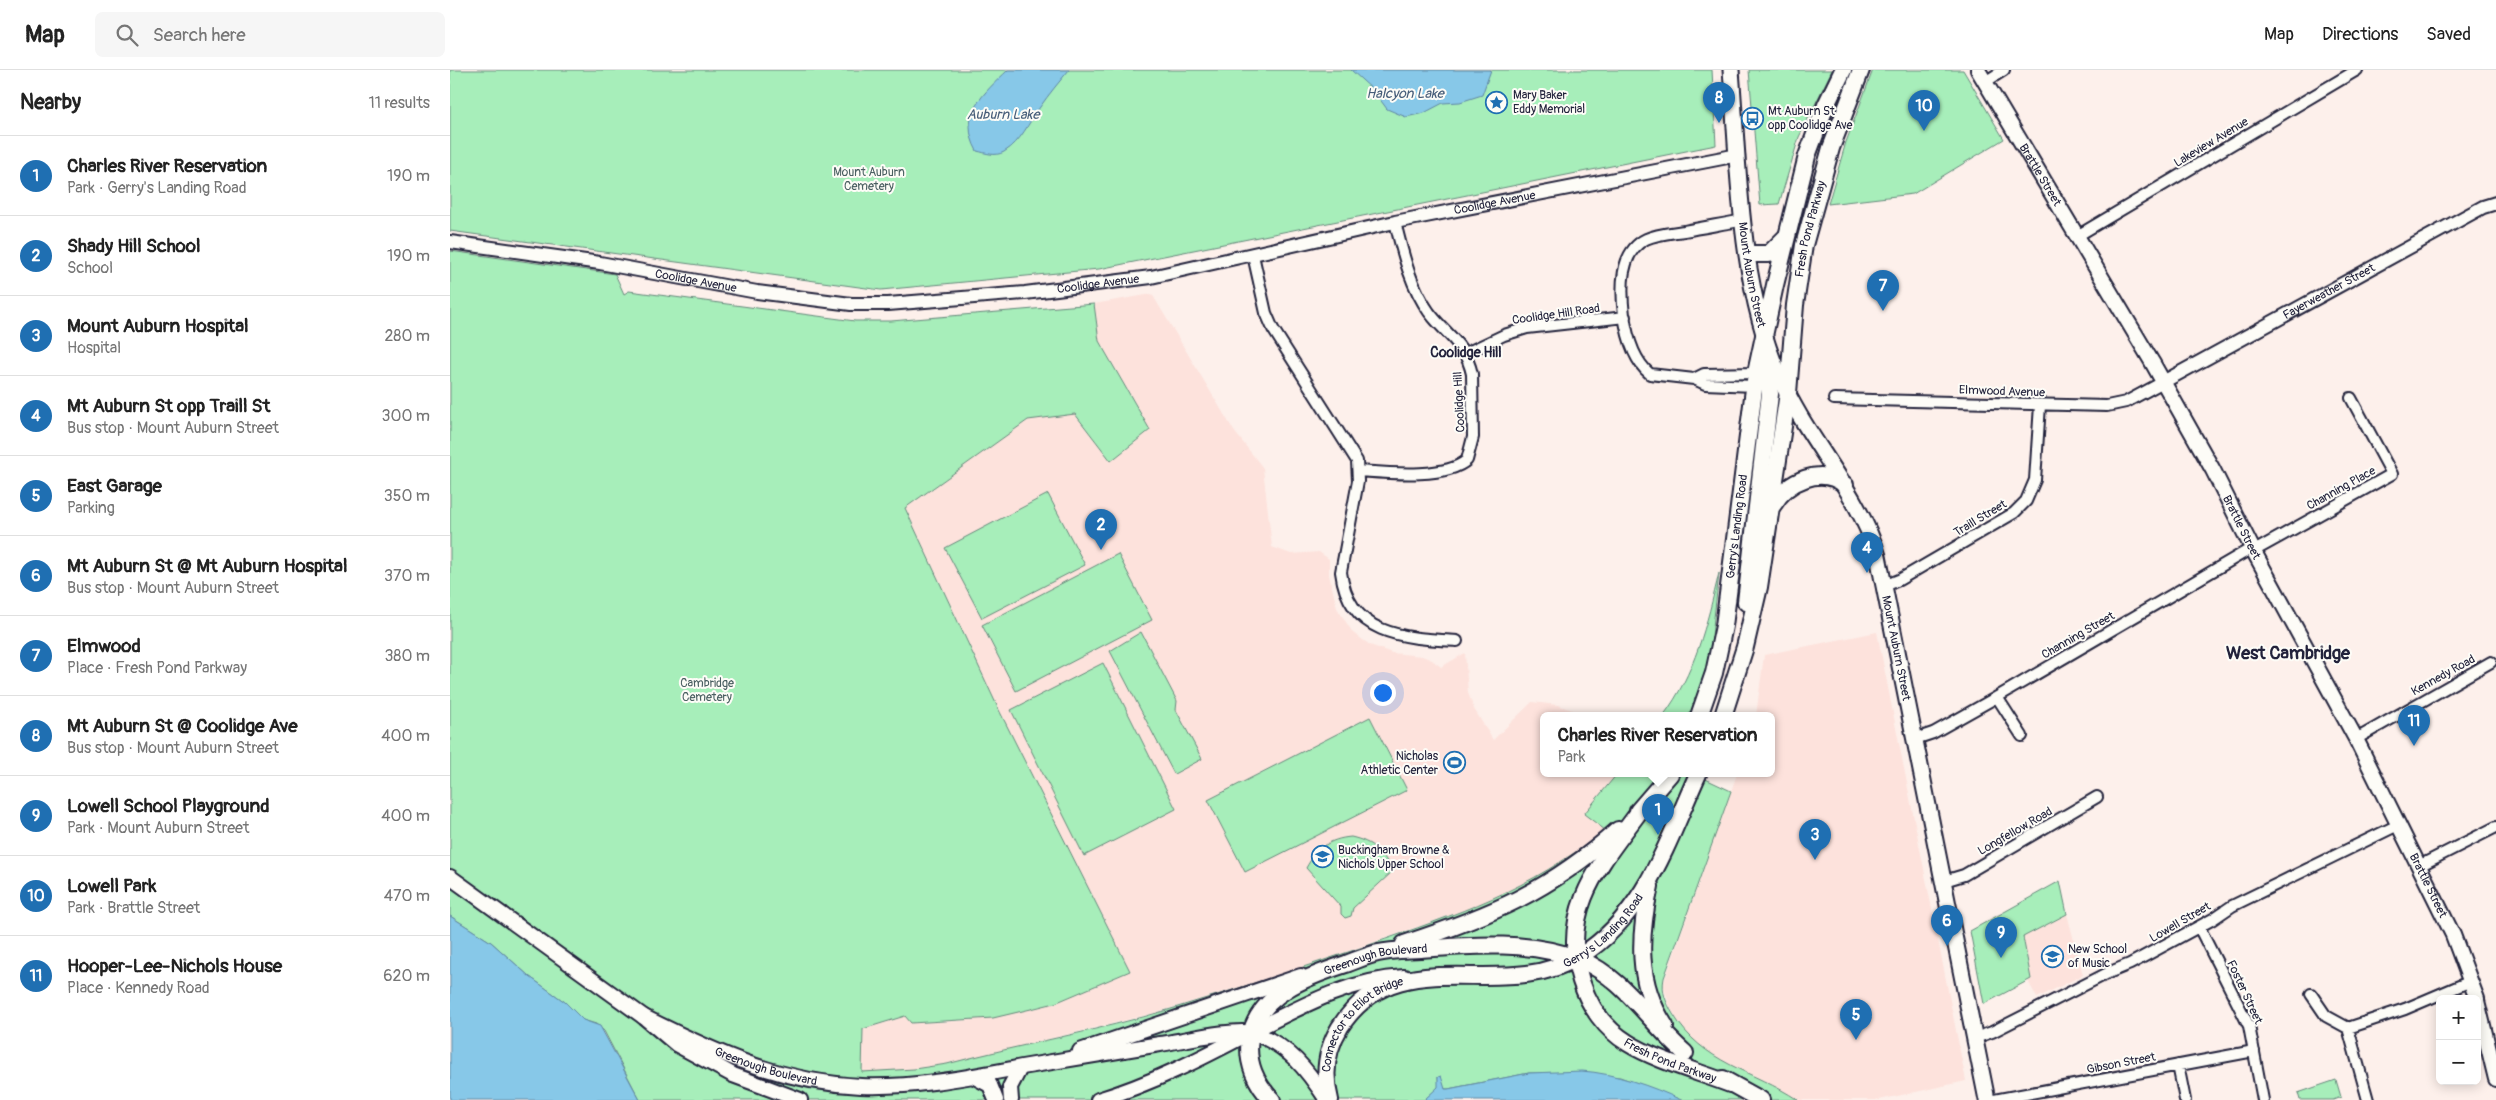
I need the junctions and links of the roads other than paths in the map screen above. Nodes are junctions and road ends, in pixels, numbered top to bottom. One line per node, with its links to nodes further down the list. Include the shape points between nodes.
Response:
1 (1731, 70): 7 (main road, Mount Auburn Street)
2 (1842, 70): 12 (highway, Fresh Pond Parkway, via 1809,149)
3 (1861, 70): 21 (highway, Fresh Pond Parkway, via 1833,142 1809,225 1796,295)
4 (2004, 70): 6 (street)
5 (2357, 70): 11 (street, Lakeview Avenue)
6 (1981, 76): 11 (main road, Brattle Street)
7 (1738, 155): 9 (main road, Mount Auburn Street); 10 (street, Coolidge Avenue)
8 (2496, 203): 20 (street, Fayerweather Street, via 2483,207)
9 (1744, 220): 14 (main road, Mount Auburn Street); 16 (street, via 1656,236 1639,243 1632,249 1626,264 1622,290)
10 (1396, 222): 15 (street, Coolidge Avenue); 18 (street, Coolidge Hill, via 1414,287 1430,312)
11 (2077, 236): 20 (main road, Brattle Street)
12 (1786, 238): 14 (highway, via 1770,254); 17 (highway, Fresh Pond Parkway)
13 (450, 242): 15 (street, Coolidge Avenue, via 600,263 757,292 869,304 1090,286 1151,277)
14 (1748, 254): 17 (main road, Mount Auburn Street, via 1753,294)
15 (1253, 255): 25 (street, via 1273,330 1354,453)
16 (1625, 317): 18 (street, Coolidge Hill Road, via 1527,328); 19 (street, via 1634,350 1645,370 1657,375 1694,379 1704,374)
17 (1764, 334): 19 (highway, Gerry's Landing Road); 21 (main road, Mount Auburn Street); 32 (highway, via 1770,394 1744,622)
18 (1466, 353): 25 (street, Coolidge Hill, via 1472,374 1473,437 1467,460 1447,471)
19 (1755, 379): 34 (highway, Gerry's Landing Road, via 1725,620 1714,673)
20 (2163, 382): 24 (street, Elmwood Avenue, via 2117,405); 28 (main road, Brattle Street)
21 (1788, 393): 26 (main road, Mount Auburn Street); 27 (highway)
22 (2351, 398): 28 (street, Channing Place, via 2392,474)
23 (1834, 399): 24 (street, Elmwood Avenue)
24 (2040, 404): 29 (street, Traill Street, via 2035,480 2023,505 1994,526)
25 (1359, 470): 30 (street, via 1341,572 1350,603 1369,624 1387,632)
26 (1845, 485): 27 (highway, via 1828,476 1799,480 1780,494); 29 (main road, Mount Auburn Street, via 1870,532)
27 (1770, 512): 32 (highway, via 1755,609)
28 (2253, 550): 33 (street, Channing Street); 38 (main road, Brattle Street)
29 (1884, 586): 37 (main road, Mount Auburn Street)
30 (1457, 642)
31 (2490, 662): 38 (street, Kennedy Road)
32 (1733, 686): 35 (highway)
33 (1997, 697): 36 (street); 37 (street, Channing Street, via 1933,733)
34 (1700, 712)
35 (1724, 712)
36 (2022, 736)
37 (1915, 739): 48 (main road, Mount Auburn Street)
38 (2356, 739): 43 (main road, Brattle Street)
39 (1667, 777): 42 (highway)
40 (1697, 777): 45 (highway, Gerry's Landing Road)
41 (2097, 797): 48 (street, Longfellow Road, via 1964,875)
42 (1644, 804): 50 (highway, via 1581,861 1535,892 1476,920); 51 (highway, Fresh Pond Parkway, via 1583,896 1574,927)
43 (2398, 825): 46 (main road, Brattle Street); 49 (street, Lowell Street, via 2232,906)
44 (2496, 827): 46 (street)
45 (1658, 863): 51 (highway, Gerry's Landing Road, via 1625,918 1604,939); 63 (highway, Fresh Pond Parkway, via 1644,917 1642,964 1647,990 1657,1014)
46 (2418, 866): 54 (main road, Brattle Street, via 2453,936)
47 (450, 877): 57 (main road, Greenough Boulevard)
48 (1944, 881): 61 (main road, Mount Auburn Street)
49 (2199, 927): 61 (street, Lowell Street, via 2130,964); 62 (street, Foster Street, via 2246,1021)
50 (1378, 953): 51 (highway, Greenough Boulevard, via 1491,946); 52 (highway, Greenough Boulevard)
51 (1576, 958): 53 (highway, Gerry's Landing Road, via 1550,970 1523,975); 63 (highway, Greenough Boulevard, via 1615,982); 69 (highway, Fresh Pond Parkway, via 1590,1002 1617,1035 1636,1048)
52 (1334, 968): 60 (highway, via 1299,982 1273,999 1258,1016); 64 (main road, Greenough Boulevard, via 1274,984)
53 (1432, 976): 60 (main road, Greenough Boulevard, via 1358,984 1306,1004); 75 (highway, Connector to Eliot Bridge, via 1409,978 1385,986 1369,995 1351,1012 1338,1031 1328,1055)
54 (2471, 982): 56 (main road, Brattle Street); 59 (street)
55 (2311, 994): 59 (street, via 2326,1016)
56 (2475, 995)
57 (644, 1017): 67 (main road, Greenough Boulevard, via 731,1059 803,1079 886,1086); 70 (main road, Greenough Boulevard, via 676,1044 706,1062 753,1084)
58 (2481, 1017): 68 (main road, Brattle Street)
59 (2348, 1028): 81 (street)
60 (1251, 1032): 64 (main road, Greenough Boulevard); 73 (main road, Greenough Boulevard, via 1153,1080); 74 (highway, via 1252,1068); 75 (main road, via 1291,1054)
61 (1975, 1038): 77 (main road, Mount Auburn Street)
62 (2254, 1052): 65 (street, Gibson Street); 80 (street, Foster Street)
63 (1685, 1053): 69 (highway, Fresh Pond Parkway)
64 (1044, 1064): 66 (main road, Greenough Boulevard)
65 (2178, 1065): 78 (street, Gibson Street); 79 (street)
66 (1020, 1068): 67 (main road, Greenough Boulevard); 72 (main road, via 1010,1087)
67 (973, 1076): 71 (main road, via 990,1084)
68 (2496, 1079)
69 (1730, 1084): 76 (highway)
70 (800, 1100)
71 (996, 1100)
72 (1011, 1100)
73 (1098, 1100)
74 (1272, 1100)
75 (1328, 1100)
76 (1761, 1100)
77 (1987, 1100)
78 (1994, 1100)
79 (2185, 1100)
80 (2263, 1100)
81 (2368, 1100)

